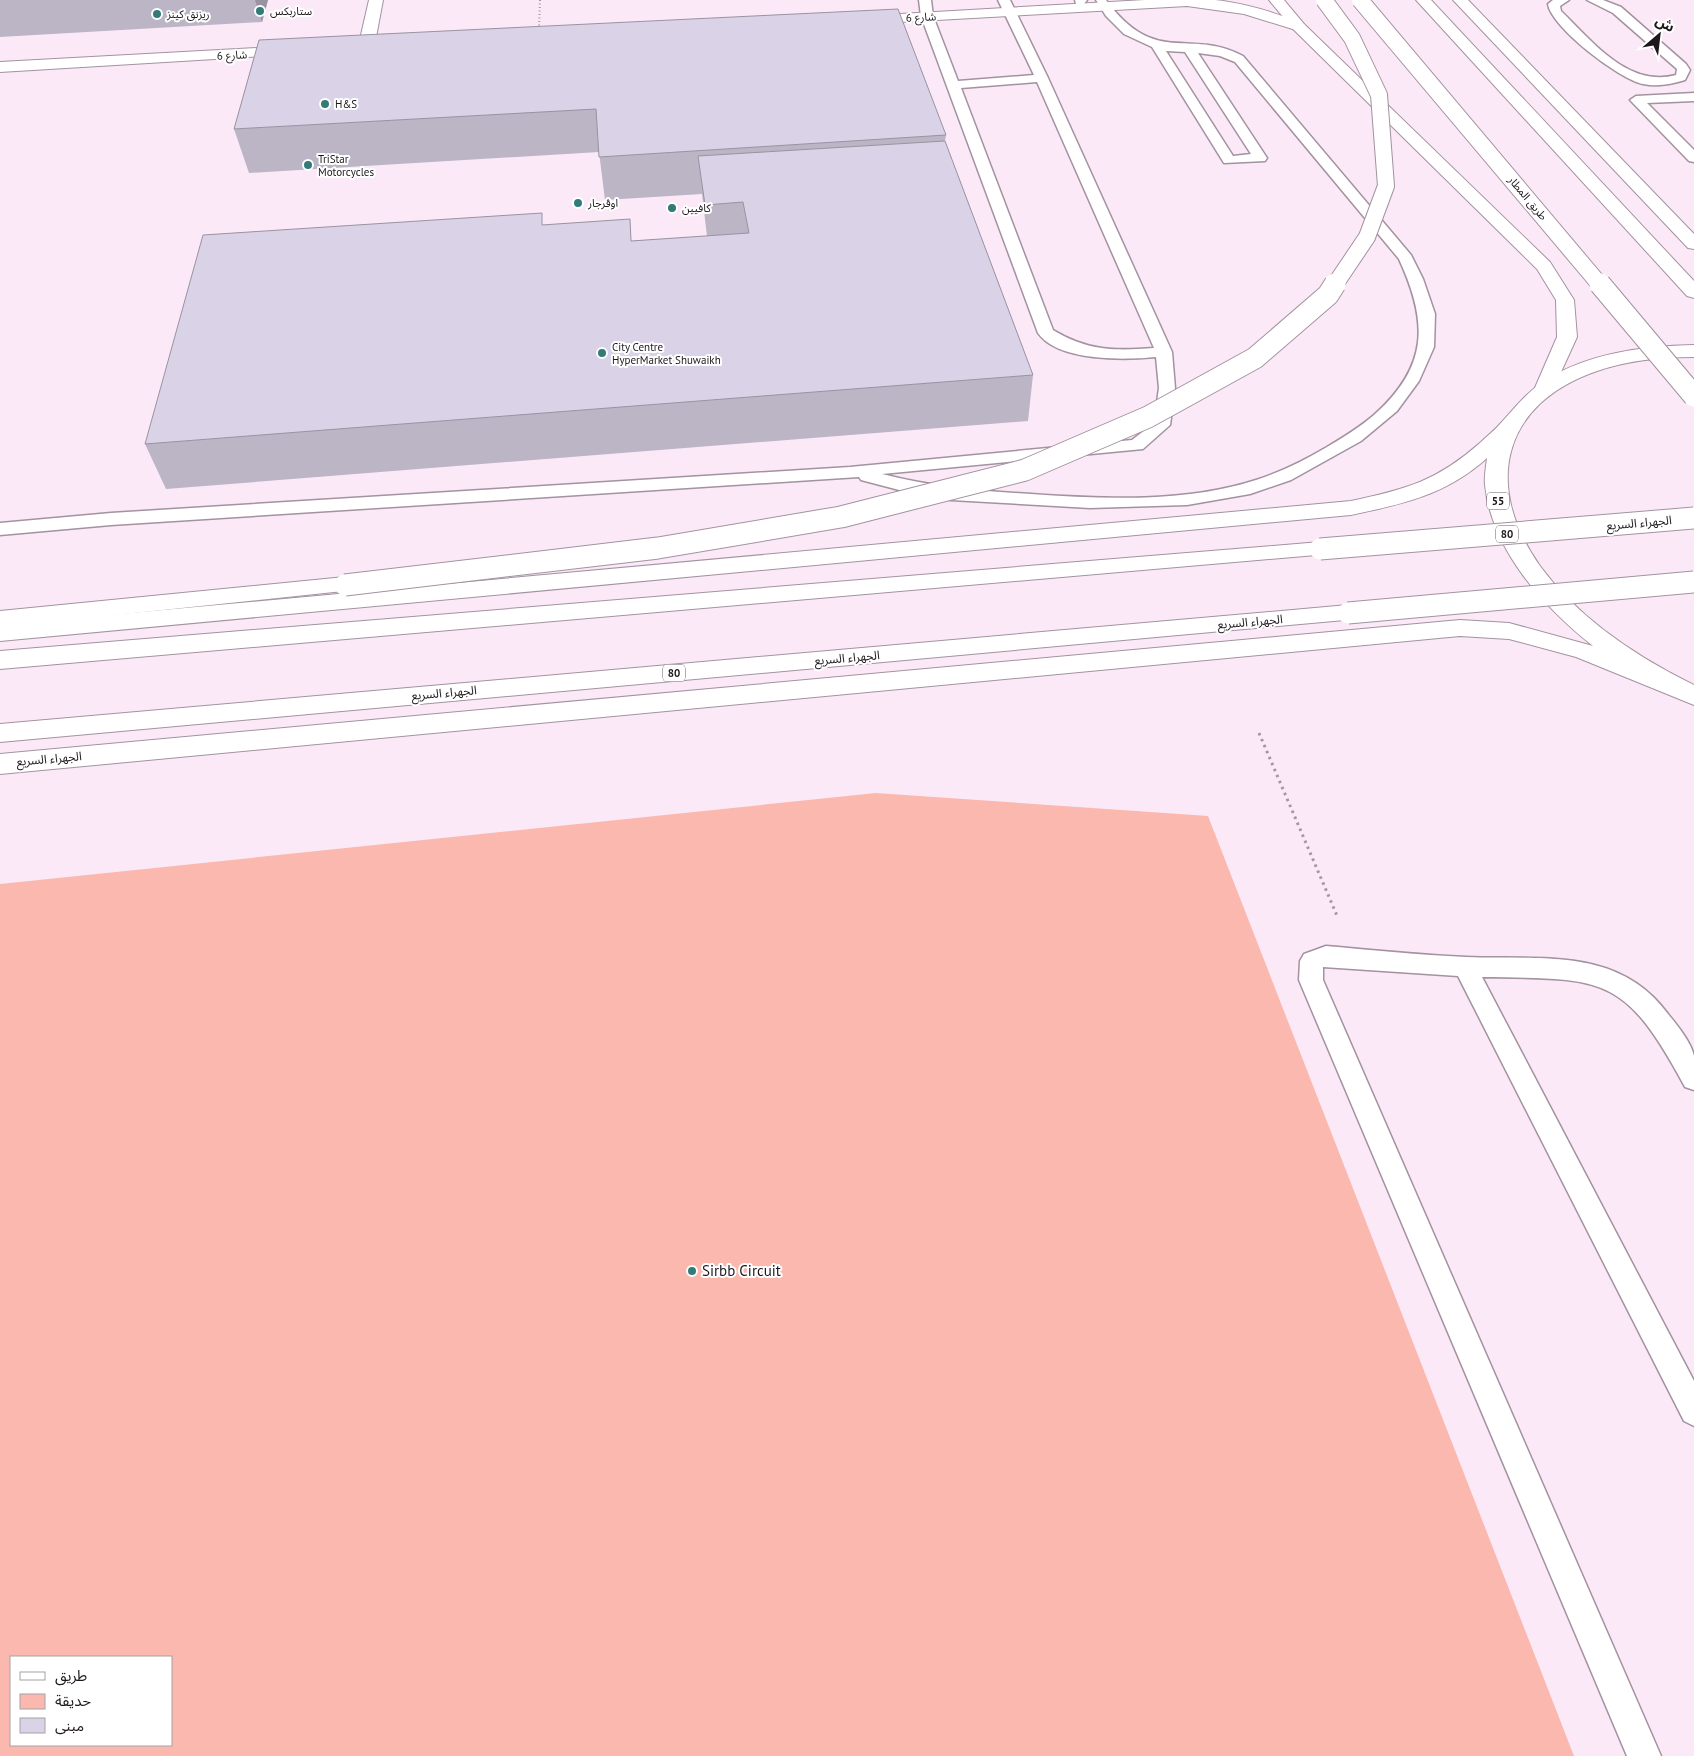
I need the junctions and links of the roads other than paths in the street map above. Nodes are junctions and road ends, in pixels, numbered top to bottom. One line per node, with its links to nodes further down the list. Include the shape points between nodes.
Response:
1 (376, 0): 16 (main road)
2 (1276, 0): 14 (main road, 55)
3 (1324, 0): 42 (main road, bridge, via 1352,38 1379,95 1386,186 1368,237 1328,295 1255,358 1148,417 1025,470 841,517 658,548 345,585)
4 (1360, 0): 36 (main road, طريق المطار, bridge)
5 (1423, 0): 32 (main road)
6 (1460, 0): 31 (main road)
7 (1563, 0): 24 (lane, via 1554,4 1556,12 1620,71 1658,82 1676,80)
8 (1594, 0): 24 (lane, via 1617,10)
9 (1080, 1): 10 (main road, شارع 6); 11 (main road, شارع 6)
10 (1106, 2): 11 (main road, شارع 6); 14 (main road, شارع 6, via 1209,3 1267,15); 18 (lane, via 1137,38)
11 (1007, 6): 12 (main road, شارع 6); 25 (lane)
12 (926, 9): 13 (main road, شارع 6); 26 (lane)
13 (847, 18)
14 (1299, 27): 35 (main road, 55, via 1544,266 1565,300 1567,337)
15 (386, 44): 16 (main road)
16 (366, 45): 17 (main road)
17 (347, 46)
18 (1158, 47): 20 (lane); 20 (lane, via 1228,160 1260,158)
19 (307, 48): 21 (main road, شارع 6)
20 (1189, 49): 38 (lane, via 1221,52 1239,59 1406,258 1422,290 1427,316 1427,348 1414,378 1386,414 1355,438 1308,466 1252,488 1200,498 1130,502 1040,501 927,491)
21 (268, 50): 22 (main road, شارع 6); 23 (main road, شارع 6)
22 (0, 61)
23 (0, 67)
24 (1689, 74)
25 (1042, 78): 26 (lane); 34 (lane)
26 (953, 85): 34 (lane, via 1046,333 1066,346 1091,355)
27 (1694, 97): 28 (lane)
28 (1674, 98): 29 (lane); 30 (lane, via 1636,100)
29 (1694, 104)
30 (1694, 158)
31 (1694, 244)
32 (1694, 292)
33 (1694, 351): 35 (main road, 55, via 1641,355 1604,363 1576,372)
34 (1164, 352): 38 (lane, via 1167,388 1162,425 1136,444)
35 (1544, 390): 37 (main road, 55, via 1520,411)
36 (1694, 396)
37 (1506, 431): 43 (main road, via 1457,472 1428,488 1351,508); 45 (main road, 55, via 1495,467 1495,487 1499,508 1519,552 1554,598 1578,620 1607,644)
38 (850, 472): 40 (lane)
39 (1694, 518): 44 (main road, الجهراء السريع / 80, bridge)
40 (0, 528)
41 (1694, 582): 46 (main road, الجهراء السريع / 80, bridge)
42 (0, 619)
43 (0, 633)
44 (0, 660)
45 (1683, 691): 47 (main road, الجهراء السريع, via 1583,651 1509,631 1460,628)
46 (0, 733)
47 (0, 764)
48 (1465, 967): 49 (lane, via 1587,971 1623,986 1662,1022); 50 (lane); 51 (lane, via 1326,956 1312,960 1311,980)
49 (1694, 1079)
50 (1694, 1411)
51 (1644, 1756)

